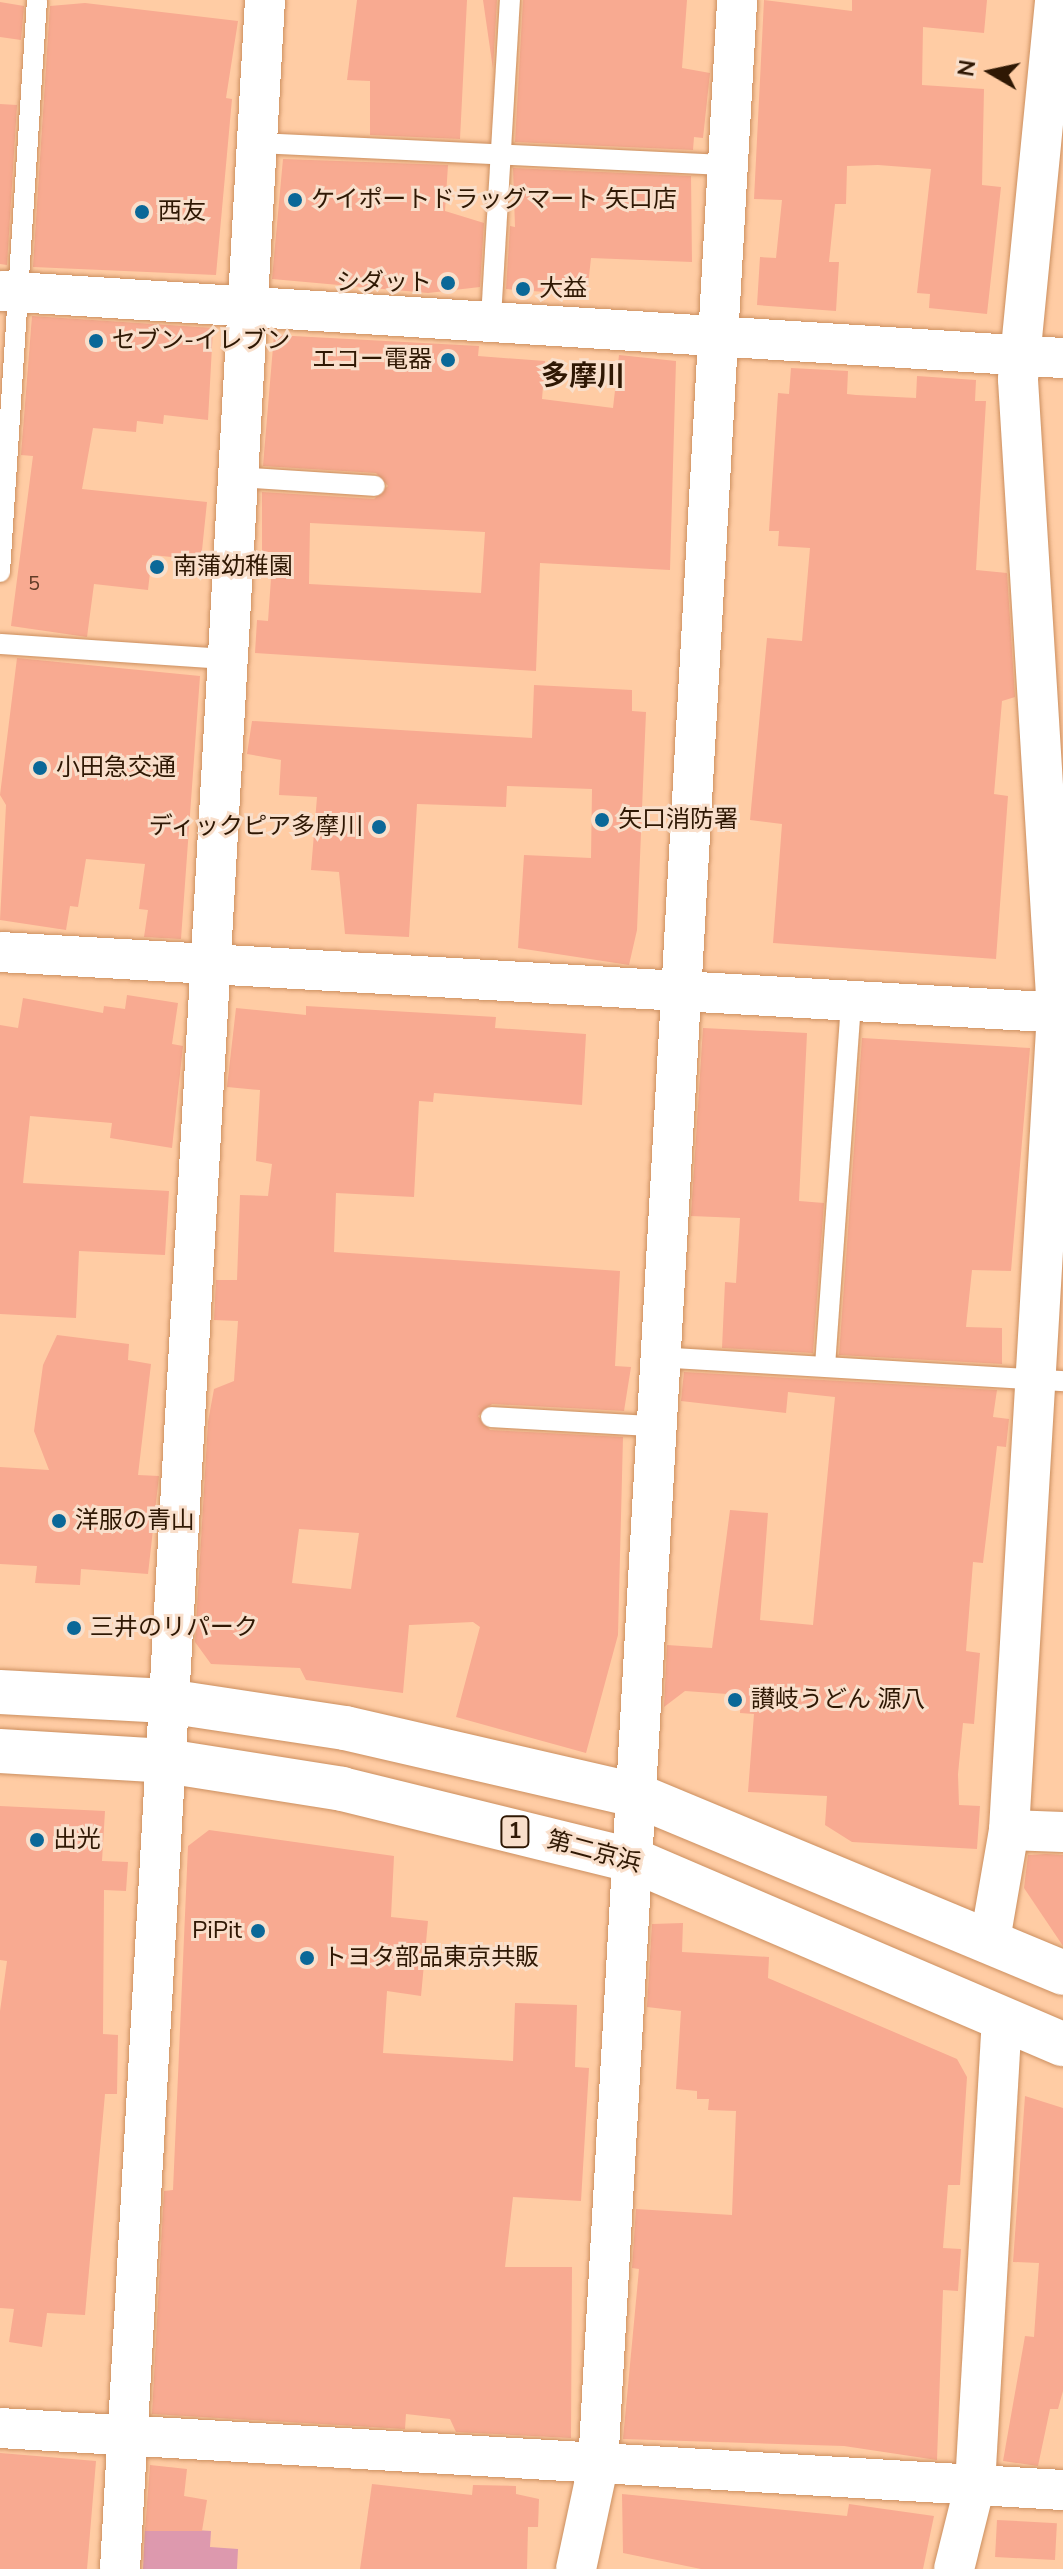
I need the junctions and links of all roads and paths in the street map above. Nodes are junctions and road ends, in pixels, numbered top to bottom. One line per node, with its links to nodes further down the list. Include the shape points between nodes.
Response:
1 (37, 0): 9 (lane)
2 (265, 0): 6 (street)
3 (510, 0): 7 (lane)
4 (737, 0): 8 (street)
5 (1055, 0): 13 (street)
6 (257, 143): 7 (lane); 10 (street)
7 (500, 154): 8 (lane); 11 (lane)
8 (730, 165): 12 (street)
9 (9, 291): 10 (street); 17 (lane)
10 (248, 306): 11 (street); 15 (street)
11 (491, 318): 12 (street)
12 (721, 334): 13 (street); 22 (street)
13 (1019, 353): 14 (street); 24 (street)
14 (1063, 358)
15 (237, 477): 16 (lane); 19 (street)
16 (375, 486)
17 (0, 572)
18 (0, 644): 19 (lane)
19 (227, 659): 21 (street)
20 (0, 952): 21 (street)
21 (208, 963): 22 (street); 31 (street)
22 (682, 996): 23 (street); 25 (street)
23 (851, 1003): 24 (street); 26 (lane)
24 (1060, 1013): 27 (street)
25 (658, 1357): 26 (lane); 29 (street)
26 (825, 1366): 27 (lane)
27 (1049, 1380): 35 (street)
28 (491, 1417): 29 (lane)
29 (654, 1426): 34 (street)
30 (0, 1692): 31 (highway)
31 (167, 1701): 33 (street); 34 (highway, via 345,1728)
32 (0, 1751): 33 (highway, 第二京浜 / 1)
33 (166, 1761): 37 (highway, 第二京浜 / 1, via 342,1789); 43 (street)
34 (636, 1795): 37 (street); 38 (highway)
35 (1009, 1830): 36 (street); 38 (street)
36 (1063, 1832)
37 (635, 1861): 40 (highway, 第二京浜 / 1); 44 (street)
38 (990, 1940): 39 (highway)
39 (1063, 1973)
40 (1002, 2019): 41 (highway, 第二京浜 / 1); 45 (street)
41 (1063, 2044)
42 (0, 2428): 43 (street)
43 (128, 2436): 44 (street); 47 (street)
44 (598, 2466): 45 (street); 48 (street)
45 (975, 2485): 46 (street); 49 (street)
46 (1063, 2490)
47 (120, 2569)
48 (576, 2569)
49 (954, 2569)

